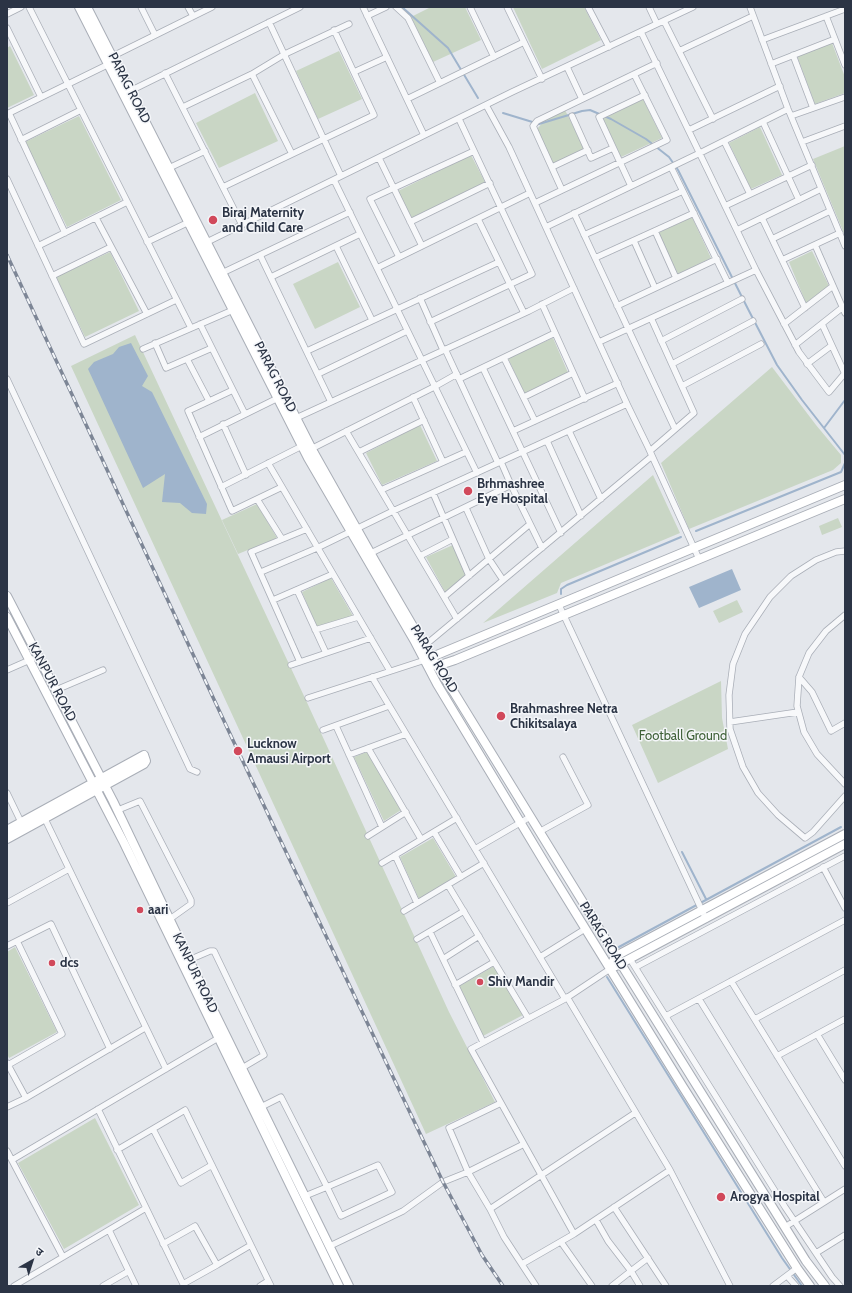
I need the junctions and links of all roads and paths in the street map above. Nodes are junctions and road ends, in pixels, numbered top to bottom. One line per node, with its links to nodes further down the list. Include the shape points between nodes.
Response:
1 (22, 7): 19 (street)
2 (29, 7): 55 (street)
3 (80, 7): 45 (street, PARAG ROAD)
4 (87, 7): 41 (street, PARAG ROAD)
5 (141, 7): 31 (street)
6 (188, 7): 20 (street)
7 (212, 7): 20 (street)
8 (300, 7): 25 (street)
9 (363, 7): 21 (street)
10 (386, 7): 21 (street)
11 (396, 7): 54 (street, via 408,18)
12 (470, 7): 43 (street)
13 (507, 7): 35 (street)
14 (588, 7): 37 (street)
15 (649, 7): 27 (street)
16 (693, 7): 24 (street)
17 (750, 7): 22 (street)
18 (845, 9): 23 (street)
19 (7, 14)
20 (193, 16): 31 (street)
21 (368, 16): 42 (street)
22 (753, 16): 33 (street); 38 (street)
23 (826, 16): 32 (street); 33 (street)
24 (664, 21): 27 (street); 38 (street)
25 (270, 22): 39 (street); 50 (street)
26 (349, 24): 29 (street)
27 (657, 24): 30 (street)
28 (7, 28): 34 (street)
29 (334, 30): 39 (street); 49 (street)
30 (641, 32): 37 (street); 44 (street)
31 (155, 35): 41 (street)
32 (835, 39): 40 (street); 47 (street)
33 (762, 40): 46 (street)
34 (14, 41): 36 (street); 59 (street)
35 (524, 42): 43 (street); 53 (street)
36 (7, 44)
37 (609, 47): 48 (street)
38 (679, 51): 72 (street)
39 (285, 54): 51 (street); 77 (street)
40 (793, 55): 46 (street); 65 (street)
41 (112, 56): 57 (street, PARAG ROAD)
42 (387, 57): 49 (street); 61 (street)
43 (494, 57): 54 (street)
44 (656, 63): 52 (street); 75 (street)
45 (109, 64): 55 (street); 57 (street, PARAG ROAD)
46 (771, 64): 56 (street)
47 (845, 65)
48 (567, 67): 53 (street); 62 (street)
49 (354, 72): 77 (street, via 374,115)
50 (166, 73): 57 (street); 64 (street)
51 (252, 74): 64 (street); 86 (street)
52 (634, 74): 58 (street); 62 (street)
53 (542, 79): 63 (street)
54 (440, 83): 61 (street)
55 (68, 84): 59 (street); 67 (street)
56 (780, 86): 66 (street); 72 (street)
57 (127, 92): 92 (street, PARAG ROAD); 118 (street, PARAG ROAD)
58 (645, 95): 81 (street, via 599,117); 88 (street, via 667,140)
59 (41, 97): 68 (street)
60 (845, 97): 65 (street)
61 (407, 99): 76 (street)
62 (582, 99): 91 (street, via 537,121 533,126)
63 (486, 105): 71 (street); 104 (street)
64 (183, 107): 83 (street)
65 (813, 108): 70 (street)
66 (788, 109): 70 (street); 73 (street)
67 (81, 110): 78 (street); 107 (street)
68 (8, 114): 78 (street)
69 (572, 116): 82 (street)
70 (791, 116): 80 (street)
71 (459, 119): 76 (street); 84 (street)
72 (713, 119): 75 (street)
73 (763, 122): 79 (street); 94 (street)
74 (845, 126): 80 (street)
75 (689, 130): 85 (street)
76 (424, 135): 87 (street)
77 (324, 139): 86 (street); 93 (street)
78 (21, 140): 124 (street)
79 (724, 142): 85 (street); 105 (street)
80 (802, 142): 89 (street)
81 (613, 148): 82 (street, via 591,158); 88 (street)
82 (588, 150): 91 (street)
83 (205, 151): 92 (street); 99 (street)
84 (474, 151): 97 (street); 100 (street)
85 (700, 153): 90 (street); 109 (street)
86 (292, 154): 99 (street)
87 (379, 158): 93 (street); 100 (street)
88 (620, 162): 98 (street); 102 (street)
89 (812, 165): 94 (street); 101 (street)
90 (674, 166): 98 (street); 103 (street)
91 (552, 167): 102 (street)
92 (169, 168): 131 (street, PARAG ROAD)
93 (341, 176): 96 (street)
94 (788, 176): 105 (street); 106 (street)
95 (7, 179): 133 (street)
96 (334, 180): 112 (street); 120 (street)
97 (490, 183): 110 (street); 119 (street)
98 (631, 186): 113 (street)
99 (224, 187): 120 (street)
100 (393, 187): 119 (street); 139 (street, via 370,199)
101 (821, 189): 106 (street); 111 (street)
102 (562, 190): 108 (street)
103 (683, 191): 114 (street); 127 (street)
104 (530, 193): 108 (street); 110 (street)
105 (750, 194): 109 (street)
106 (799, 200): 116 (street)
107 (127, 202): 115 (street); 130 (street)
108 (534, 203): 121 (street)
109 (726, 206): 122 (street)
110 (501, 207): 117 (street); 151 (street, via 532,274)
111 (830, 211): 125 (street); 128 (street)
112 (350, 212): 126 (street); 138 (street)
113 (574, 213): 121 (street); 127 (street)
114 (694, 213): 123 (street); 141 (street)
115 (96, 218): 124 (street); 137 (street)
116 (762, 218): 122 (street); 128 (street)
117 (478, 219): 135 (street); 143 (street)
118 (189, 222): 130 (street); 131 (street, PARAG ROAD)
119 (410, 222): 135 (street)
120 (242, 225): 131 (street)
121 (546, 227): 153 (street)
122 (737, 230): 145 (street)
123 (655, 231): 129 (street); 149 (street)
124 (65, 233): 133 (street)
125 (840, 233): 132 (street); 136 (street)
126 (360, 234): 134 (street); 144 (street)
127 (584, 235): 140 (street)
128 (772, 239): 142 (street)
129 (634, 241): 140 (street); 154 (street)
130 (147, 242): 157 (street)
131 (204, 244): 146 (street, PARAG ROAD); 162 (street, PARAG ROAD)
132 (815, 245): 142 (street); 152 (street)
133 (38, 246): 147 (street)
134 (336, 246): 148 (street); 167 (street)
135 (422, 246): 139 (street)
136 (845, 246)
137 (111, 247): 147 (street); 165 (street)
138 (260, 255): 146 (street); 148 (street)
139 (399, 257): 144 (street)
140 (595, 258): 159 (street)
141 (717, 259): 149 (street); 150 (street)
142 (782, 260): 160 (street)
143 (499, 262): 151 (street); 155 (street)
144 (377, 268): 161 (street)
145 (756, 270): 150 (street); 171 (street)
146 (222, 274): 210 (street, PARAG ROAD)
147 (52, 276): 165 (street, via 84,344)
148 (270, 277): 186 (street)
149 (676, 278): 154 (street)
150 (729, 282): 166 (street)
151 (509, 284): 164 (street); 169 (street)
152 (833, 286): 160 (street); 163 (street)
153 (574, 288): 158 (street); 178 (street)
154 (655, 288): 159 (street)
155 (420, 298): 161 (street); 169 (street)
156 (742, 299): 177 (street)
157 (176, 300): 165 (street); 173 (street)
158 (542, 304): 164 (street); 176 (street)
159 (618, 306): 174 (street)
160 (805, 308): 171 (street)
161 (396, 309): 167 (street); 175 (street)
162 (233, 310): 170 (street); 204 (street, PARAG ROAD)
163 (844, 310): 172 (street)
164 (524, 313): 185 (street)
165 (147, 314)
166 (651, 318): 174 (street); 177 (street)
167 (372, 320): 186 (street)
168 (753, 321): 190 (street)
169 (430, 322): 185 (street)
170 (200, 324): 173 (street); 183 (street)
171 (784, 324): 181 (street)
172 (822, 324): 181 (street); 182 (street)
173 (191, 328): 179 (street)
174 (628, 328): 178 (street); 214 (street)
175 (407, 331): 189 (street); 195 (street)
176 (555, 333): 187 (street); 193 (street)
177 (661, 341): 190 (street)
178 (599, 342): 198 (street)
179 (156, 343): 184 (street); 188 (street, via 166,368)
180 (761, 344): 199 (street)
181 (795, 345): 191 (street)
182 (831, 346): 191 (street); 194 (street)
183 (212, 348): 188 (street); 201 (street)
184 (143, 349)
185 (444, 349): 189 (street); 196 (street)
186 (307, 351): 195 (street)
187 (504, 358): 192 (street); 203 (street)
188 (187, 359): 206 (street)
189 (421, 360): 200 (street); 207 (street)
190 (672, 364): 199 (street)
191 (807, 364): 194 (street, via 830,392)
192 (483, 368): 196 (street); 216 (street)
193 (573, 373): 203 (street); 205 (street)
194 (845, 373)
195 (318, 374): 207 (street)
196 (458, 377): 200 (street); 227 (street)
197 (7, 379): 300 (street, via 190,769)
198 (618, 383): 205 (street); 208 (street)
199 (682, 386): 214 (street, via 694,413)
200 (434, 387): 202 (street); 223 (street)
201 (233, 390): 206 (street); 209 (street)
202 (413, 397): 211 (street); 215 (street)
203 (524, 397): 212 (street)
204 (278, 398): 209 (street); 210 (street, PARAG ROAD)
205 (585, 398): 212 (street)
206 (209, 401): 218 (street, via 188,411)
207 (331, 402): 210 (street)
208 (627, 404): 217 (street); 225 (street)
209 (244, 414): 213 (street)
210 (293, 420): 220 (street, PARAG ROAD); 221 (street, PARAG ROAD)
211 (424, 420): 222 (street); 226 (street)
212 (535, 421): 216 (street)
213 (223, 424): 218 (street); 230 (street)
214 (675, 429): 225 (street)
215 (346, 431): 221 (street); 222 (street)
216 (513, 431): 224 (street)
217 (569, 431): 219 (street); 238 (street)
218 (199, 436): 233 (street)
219 (547, 441): 224 (street); 242 (street)
220 (302, 446): 228 (street); 246 (street, PARAG ROAD)
221 (311, 449): 246 (street, PARAG ROAD)
222 (358, 452): 235 (street)
223 (466, 452): 226 (street); 229 (street)
224 (523, 452): 227 (street); 247 (street)
225 (651, 453): 238 (street); 253 (street)
226 (443, 462): 235 (street)
227 (500, 462): 229 (street); 231 (street)
228 (268, 463): 230 (street); 234 (street)
229 (477, 473): 236 (street)
230 (246, 475): 233 (street)
231 (511, 485): 240 (street); 244 (street)
232 (845, 485): 253 (street)
233 (221, 487): 237 (street, via 232,511)
234 (282, 487): 237 (street); 245 (street)
235 (381, 490): 241 (street)
236 (433, 493): 241 (street); 243 (street)
237 (257, 499): 249 (street)
238 (601, 499): 242 (street)
239 (845, 499): 258 (street)
240 (466, 508): 243 (street); 257 (street)
241 (394, 511): 246 (street); 248 (street)
242 (580, 516): 247 (street)
243 (444, 518): 248 (street); 250 (street)
244 (530, 524): 252 (street); 257 (street)
245 (307, 529): 249 (street); 251 (street)
246 (354, 530): 251 (street); 255 (street, PARAG ROAD); 275 (street, PARAG ROAD)
247 (561, 532): 252 (street)
248 (408, 536): 255 (street); 256 (street)
249 (282, 539): 259 (street, via 251,552)
250 (453, 539): 256 (street); 261 (street)
251 (317, 548): 259 (street); 260 (street)
252 (542, 548): 262 (street)
253 (694, 548): 258 (street); 267 (street)
254 (845, 551): 292 (street, via 816,560 791,576 770,597 745,634 733,664 729,695)
255 (371, 553): 275 (street, PARAG ROAD)
256 (420, 556): 265 (street)
257 (489, 559): 261 (street); 262 (street)
258 (699, 559): 268 (street)
259 (261, 572): 266 (street)
260 (333, 574): 263 (street); 271 (street)
261 (469, 576): 265 (street)
262 (503, 580): 272 (street)
263 (297, 590): 266 (street); 273 (street)
264 (7, 596): 277 (street, KANPUR ROAD)
265 (444, 597): 272 (street)
266 (273, 600): 280 (street)
267 (559, 604): 268 (street); 278 (street)
268 (564, 615): 282 (street); 334 (street)
269 (845, 616): 287 (street, via 826,631 809,653)
270 (7, 617): 279 (street)
271 (358, 617): 273 (street); 274 (street)
272 (456, 619): 275 (street)
273 (315, 630): 276 (street)
274 (371, 638): 276 (street); 285 (street)
275 (422, 648): 278 (street, PARAG ROAD)
276 (326, 653): 280 (street)
277 (38, 656): 279 (street); 288 (street, KANPUR ROAD)
278 (428, 659): 282 (street); 285 (street); 312 (street, PARAG ROAD, via 437,684)
279 (29, 660): 283 (street); 303 (street)
280 (300, 662): 281 (street)
281 (291, 665)
282 (437, 666): 309 (street, PARAG ROAD)
283 (7, 670)
284 (102, 670): 288 (street)
285 (390, 671): 286 (street)
286 (372, 677): 289 (street); 290 (street)
287 (799, 677): 291 (street); 293 (street, via 812,692 831,732)
288 (56, 690): 301 (street, KANPUR ROAD)
289 (308, 698)
290 (389, 706): 294 (street); 296 (street)
291 (798, 712): 292 (street); 302 (street, via 804,732 817,754)
292 (730, 722): 305 (street, via 743,767 758,793 778,815 805,838)
293 (845, 723)
294 (336, 726): 295 (street); 298 (street)
295 (323, 730)
296 (406, 734): 297 (street); 310 (street)
297 (368, 748): 298 (street); 307 (street)
298 (349, 755): 313 (street)
299 (563, 757): 316 (street, via 588,805)
300 (197, 772)
301 (104, 782): 301 (street, via 144,764 144,756); 303 (street); 306 (street, KANPUR ROAD)
302 (845, 784)
303 (95, 786): 308 (street); 366 (street)
304 (7, 793): 311 (street)
305 (845, 796)
306 (118, 810): 337 (street, KANPUR ROAD); 337 (street, via 140,800 191,900 192,904)
307 (406, 812): 313 (street); 320 (street)
308 (43, 815): 311 (street); 319 (street); 328 (street)
309 (530, 817): 312 (street); 316 (street, PARAG ROAD)
310 (457, 818): 315 (street); 322 (street)
311 (21, 822): 314 (street)
312 (520, 823): 322 (street); 340 (street, PARAG ROAD)
313 (382, 827): 318 (street)
314 (7, 830)
315 (434, 832): 320 (street); 329 (street)
316 (539, 832): 346 (street, PARAG ROAD)
317 (845, 834): 334 (street)
318 (368, 836)
319 (7, 839)
320 (421, 839): 323 (street)
321 (845, 844): 338 (street)
322 (475, 849): 326 (street)
323 (395, 855): 325 (street); 332 (street)
324 (845, 856): 327 (street)
325 (382, 863)
326 (484, 864): 329 (street); 347 (street)
327 (823, 867): 333 (street); 353 (street)
328 (69, 869): 331 (street); 364 (street)
329 (461, 877): 330 (street)
330 (448, 885): 332 (street); 336 (street)
331 (7, 903)
332 (417, 903): 335 (street)
333 (845, 908)
334 (701, 910): 338 (street); 346 (street)
335 (404, 911)
336 (464, 912): 341 (street); 342 (street)
337 (170, 919): 350 (street, KANPUR ROAD)
338 (706, 919): 349 (street)
339 (845, 920): 356 (street)
340 (585, 929): 347 (street); 354 (street, PARAG ROAD)
341 (430, 932): 343 (street); 348 (street)
342 (479, 936): 348 (street); 351 (street)
343 (417, 939)
344 (17, 941): 345 (street); 368 (street, via 52,924); 370 (street, via 62,1034)
345 (7, 946)
346 (616, 956): 352 (street, PARAG ROAD); 354 (street)
347 (540, 957): 358 (street)
348 (443, 959): 357 (street)
349 (630, 959): 352 (street); 353 (street)
350 (189, 960): 366 (street, KANPUR ROAD); 371 (street, via 214,951 264,1055)
351 (494, 962): 357 (street); 361 (street)
352 (621, 964): 354 (street); 402 (street, PARAG ROAD)
353 (636, 967): 360 (street)
354 (610, 969): 358 (street); 415 (street, PARAG ROAD)
355 (845, 970): 362 (street)
356 (732, 981): 359 (street); 362 (street)
357 (455, 985): 367 (street)
358 (566, 998): 361 (street); 380 (street)
359 (699, 999): 360 (street); 396 (street)
360 (666, 1016): 401 (street)
361 (528, 1018): 367 (street)
362 (755, 1019): 369 (street)
363 (845, 1019): 365 (street)
364 (145, 1028): 368 (street); 372 (street)
365 (817, 1034): 369 (street); 373 (street)
366 (222, 1036): 371 (street, KANPUR ROAD); 372 (street); 392 (street)
367 (482, 1042): 376 (street, via 471,1049)
368 (110, 1049): 375 (street)
369 (777, 1056): 387 (street)
370 (8, 1063): 375 (street)
371 (242, 1068): 378 (street, KANPUR ROAD)
372 (166, 1069): 379 (street)
373 (842, 1070): 374 (street)
374 (845, 1080)
375 (26, 1098): 377 (street)
376 (501, 1103): 382 (street); 389 (street, via 449,1128)
377 (7, 1107)
378 (261, 1107): 391 (street, KANPUR ROAD); 393 (street, via 280,1097)
379 (98, 1109): 384 (street); 385 (street)
380 (636, 1113): 388 (street); 390 (street)
381 (153, 1129): 384 (street); 386 (street, via 181,1183); 386 (street, via 186,1110)
382 (524, 1144): 389 (street); 390 (street)
383 (7, 1150): 385 (street)
384 (117, 1150): 398 (street)
385 (12, 1160): 411 (street)
386 (212, 1165): 408 (street)
387 (845, 1166)
388 (670, 1170): 397 (street); 433 (street)
389 (468, 1172): 399 (street); 409 (street, via 443,1182 403,1211)
390 (541, 1176): 399 (street); 404 (street)
391 (300, 1184): 392 (street); 395 (street, KANPUR ROAD)
392 (291, 1186): 426 (street)
393 (327, 1187): 393 (street, via 378,1165 392,1192 340,1216); 395 (street)
394 (845, 1189): 396 (street)
395 (305, 1196): 409 (street, KANPUR ROAD)
396 (824, 1202): 401 (street)
397 (614, 1207): 400 (street); 412 (street)
398 (146, 1208): 403 (street); 407 (street)
399 (490, 1209): 413 (street)
400 (596, 1220): 404 (street); 417 (street)
401 (794, 1221): 402 (street); 410 (street)
402 (784, 1227): 419 (street, PARAG ROAD)
403 (109, 1230): 411 (street); 416 (street)
404 (574, 1234): 406 (street)
405 (845, 1235): 410 (street)
406 (561, 1242): 413 (street); 429 (street)
407 (163, 1244): 414 (street, via 195,1226); 421 (street)
408 (251, 1245): 414 (street); 420 (street)
409 (330, 1246): 427 (street, KANPUR ROAD)
410 (816, 1253): 438 (street)
411 (63, 1257): 422 (street)
412 (648, 1258): 417 (street); 432 (street)
413 (522, 1264): 428 (street)
414 (217, 1265): 421 (street)
415 (797, 1268): 418 (street); 436 (street, PARAG ROAD)
416 (128, 1271): 423 (street); 424 (street)
417 (631, 1272): 430 (street); 431 (street)
418 (787, 1276): 434 (street); 435 (street)
419 (819, 1279): 436 (street); 437 (street, PARAG ROAD)
420 (270, 1284): 425 (street)
421 (183, 1285)
422 (14, 1286)
423 (103, 1286)
424 (136, 1286)
425 (260, 1286)
426 (339, 1286)
427 (349, 1286)
428 (536, 1286)
429 (592, 1286)
430 (612, 1286)
431 (640, 1286)
432 (666, 1286)
433 (730, 1286)
434 (773, 1286)
435 (796, 1286)
436 (810, 1286)
437 (825, 1286)
438 (840, 1286)

